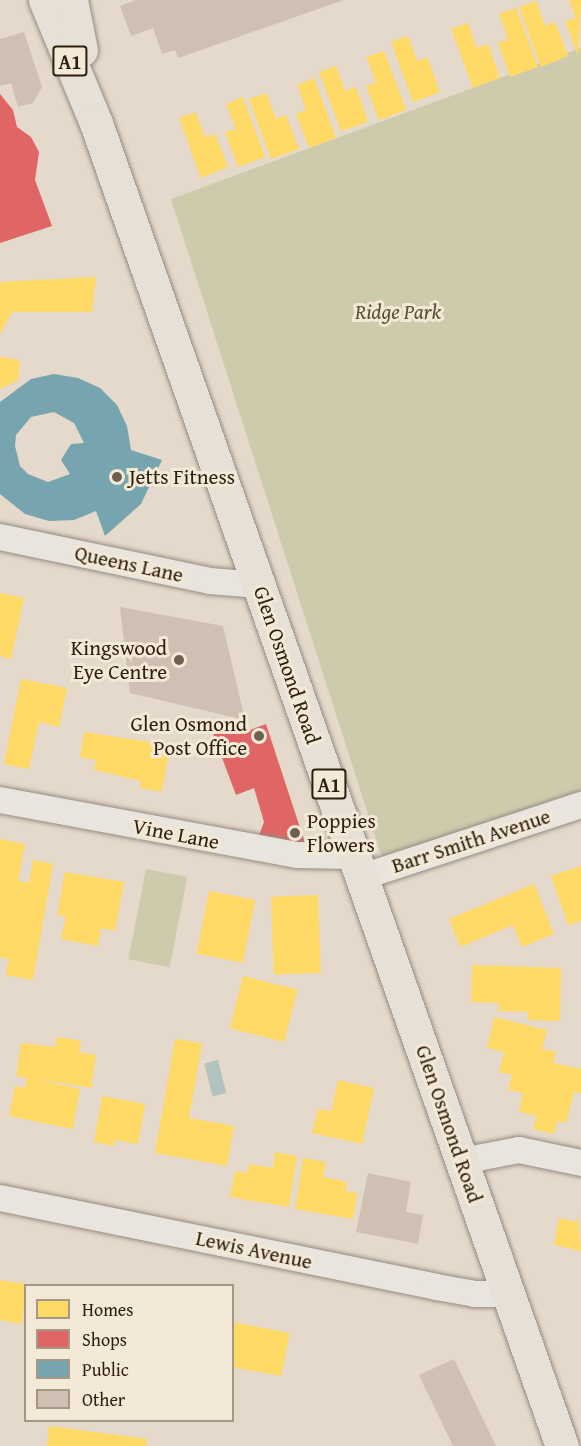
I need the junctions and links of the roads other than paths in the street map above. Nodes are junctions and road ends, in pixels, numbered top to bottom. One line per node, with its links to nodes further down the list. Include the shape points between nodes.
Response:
1 (45, 0): 3 (highway, Glen Osmond Road / A1)
2 (71, 0): 3 (highway, Glen Osmond Road / A1)
3 (96, 123): 5 (highway, Glen Osmond Road / A1)
4 (0, 537): 5 (street, Queens Lane, via 210,581)
5 (259, 585): 8 (highway, Glen Osmond Road / A1)
6 (0, 800): 8 (street, Vine Lane)
7 (581, 805): 8 (street, Barr Smith Avenue)
8 (358, 866): 9 (highway, Glen Osmond Road / A1)
9 (462, 1161): 10 (street, via 519,1150); 12 (highway, Glen Osmond Road / A1)
10 (581, 1163)
11 (0, 1198): 12 (street, Lewis Avenue, via 436,1287 474,1294)
12 (508, 1294): 13 (highway, Glen Osmond Road / A1)
13 (562, 1446)

